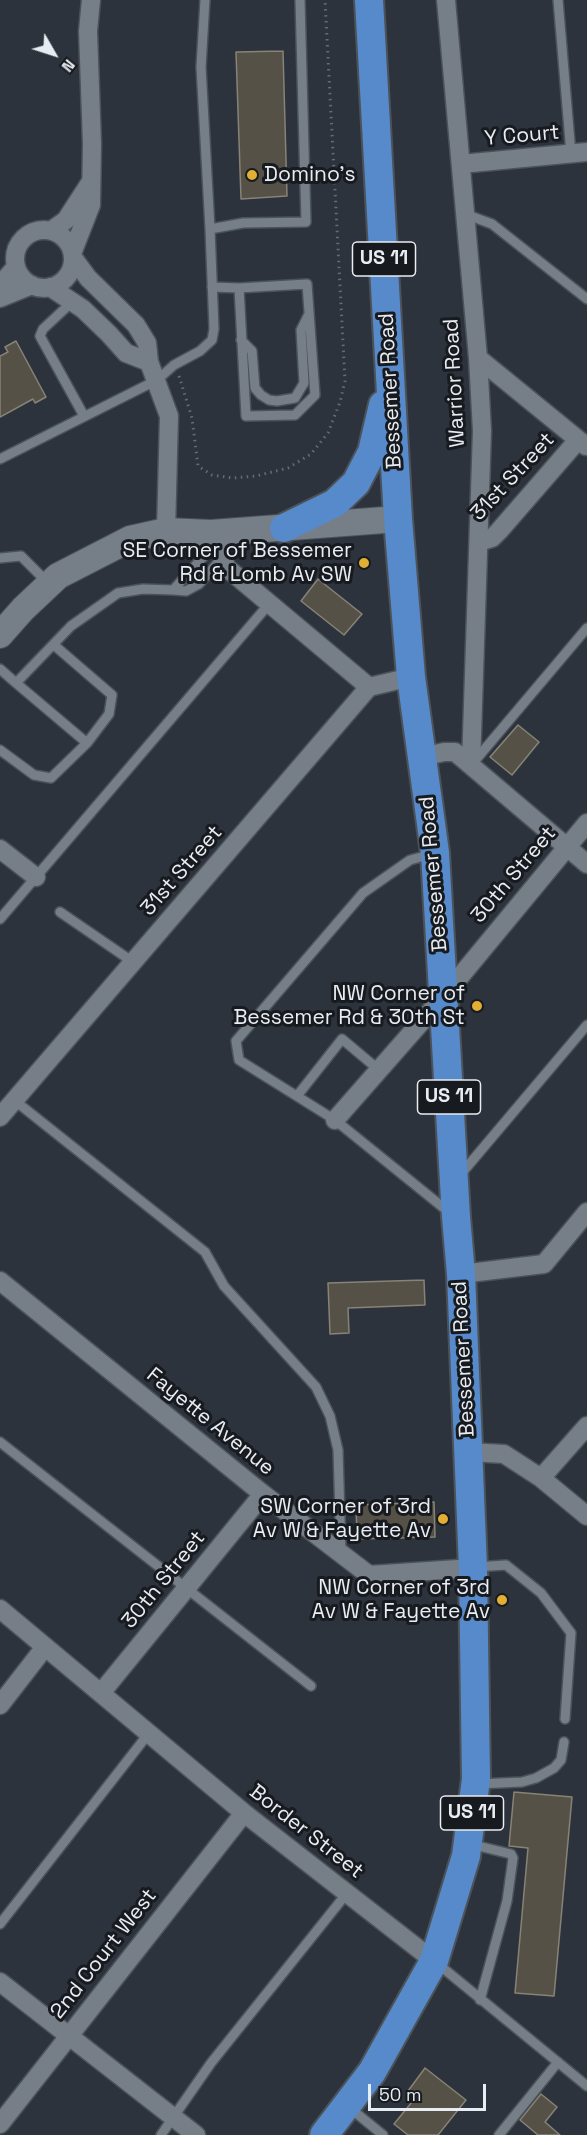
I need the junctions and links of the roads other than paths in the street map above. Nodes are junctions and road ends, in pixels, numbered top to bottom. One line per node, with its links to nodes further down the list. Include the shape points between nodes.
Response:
1 (91, 0): 9 (street)
2 (204, 0): 11 (lane, via 201,67)
3 (300, 0): 11 (lane, via 306,222 243,223)
4 (369, 0): 26 (main road, Bessemer Road / US 11)
5 (446, 0): 8 (street, Warrior Road)
6 (558, 0): 7 (lane)
7 (579, 153): 8 (street, Y Court)
8 (461, 164): 10 (street, Warrior Road)
9 (90, 182): 12 (street, via 66,220); 13 (street, via 91,205)
10 (465, 214): 20 (lane, via 492,224); 24 (street, Warrior Road)
11 (210, 229): 17 (lane)
12 (52, 230): 13 (street, via 68,242); 14 (street, via 36,230 25,236 17,248)
13 (73, 255): 16 (street, via 67,277 59,284); 25 (street, via 88,278 136,325 147,343)
14 (16, 267): 15 (street); 16 (street, via 25,280)
15 (0, 285)
16 (41, 286): 19 (street); 21 (street)
17 (212, 287): 18 (lane); 27 (lane, via 212,340)
18 (239, 288): 22 (lane, via 307,284); 23 (lane)
19 (0, 298)
20 (587, 299)
21 (72, 302): 25 (street, via 126,353); 28 (lane, via 40,336)
22 (309, 314): 23 (lane, via 300,330 304,383 296,398 277,401 261,395 255,388 252,351); 23 (lane, via 315,395 295,414 246,416)
23 (241, 340)
24 (478, 358): 29 (street); 34 (street, Warrior Road, via 482,431)
25 (149, 362): 27 (street)
26 (390, 374): 31 (main road, Bessemer Road / US 11); 32 (main road, via 372,452 357,483 335,503)
27 (157, 380): 28 (lane); 33 (street, via 169,416)
28 (84, 416): 30 (lane)
29 (582, 444): 34 (street, 31st Street, via 492,538)
30 (0, 459)
31 (398, 519): 32 (main road); 44 (main road, Bessemer Road / US 11)
32 (284, 528): 35 (main road)
33 (166, 531): 35 (main road); 37 (main road, via 130,539)
34 (479, 542): 50 (street, Warrior Road)
35 (216, 545): 38 (lane); 38 (lane, via 199,584 186,591); 39 (street, via 227,568)
36 (0, 558): 37 (lane, via 21,556)
37 (49, 584): 41 (main road)
38 (173, 590): 42 (lane, via 118,593 71,626)
39 (269, 604): 46 (street); 56 (lane)
40 (587, 628): 50 (lane)
41 (0, 635)
42 (54, 645): 45 (lane); 47 (lane, via 112,695 109,714)
43 (0, 669): 45 (lane)
44 (411, 677): 46 (street); 49 (main road, Bessemer Road / US 11)
45 (16, 683): 47 (lane)
46 (369, 687): 59 (street, 31st Street)
47 (87, 743): 48 (lane, via 51,778 34,775)
48 (0, 750)
49 (422, 757): 50 (street, via 455,752); 54 (main road, Bessemer Road / US 11)
50 (471, 765): 52 (street)
51 (587, 823): 52 (street, 30th Street)
52 (566, 848): 55 (street); 60 (street, 30th Street)
53 (0, 849): 56 (street)
54 (435, 853): 60 (main road, Bessemer Road / US 11); 63 (lane, via 410,860 363,893 236,1041 239,1060)
55 (587, 864)
56 (36, 877): 58 (lane)
57 (60, 912): 59 (lane)
58 (0, 919)
59 (133, 962): 64 (street, 31st Street)
60 (444, 996): 62 (street, 30th Street); 67 (main road, Bessemer Road / US 11)
61 (587, 1024): 67 (lane)
62 (379, 1070): 63 (lane, via 342,1040); 66 (street, 30th Street)
63 (297, 1096): 66 (lane)
64 (14, 1100): 65 (street, 31st Street); 78 (lane, via 205,1252 224,1286 316,1387 330,1416 338,1450)
65 (0, 1116)
66 (335, 1120): 69 (lane)
67 (454, 1183): 69 (main road, Bessemer Road / US 11)
68 (587, 1212): 70 (street, via 544,1264)
69 (456, 1217): 70 (main road, Bessemer Road / US 11)
70 (461, 1274): 74 (main road, Bessemer Road / US 11)
71 (3, 1290): 76 (street, Fayette Avenue)
72 (587, 1426): 75 (street)
73 (0, 1442): 80 (lane)
74 (469, 1452): 75 (street, via 504,1454); 79 (main road, Bessemer Road / US 11)
75 (541, 1478): 77 (street)
76 (263, 1494): 78 (street, Fayette Avenue); 80 (street, 30th Street)
77 (587, 1516)
78 (341, 1555): 79 (street, Fayette Avenue, via 369,1575)
79 (473, 1568): 86 (lane, via 506,1565 541,1593 571,1633); 89 (main road, Bessemer Road / US 11)
80 (186, 1588): 83 (lane); 84 (street, 30th Street)
81 (0, 1610): 82 (street, Border Street)
82 (45, 1647): 84 (street, Border Street); 85 (street)
83 (311, 1686)
84 (100, 1693): 87 (street, Border Street)
85 (0, 1705)
86 (566, 1719)
87 (148, 1733): 90 (street, Border Street); 93 (lane)
88 (564, 1742): 89 (lane, via 561,1760 536,1778)
89 (476, 1784): 91 (main road, Bessemer Road / US 11)
90 (244, 1813): 92 (street, Border Street); 97 (street, 2nd Court West)
91 (468, 1843): 94 (main road, Bessemer Road / US 11); 96 (lane, via 511,1854 513,1858 507,1901)
92 (347, 1893): 94 (street, Border Street); 101 (lane, via 211,2063)
93 (0, 1924)
94 (434, 1961): 96 (lane, Border Street); 100 (main road, US 11, via 372,2072)
95 (0, 1983): 97 (street)
96 (480, 2000): 98 (lane, Border Street)
97 (68, 2036): 101 (street); 102 (street, 2nd Court West)
98 (558, 2062): 99 (lane, Border Street); 107 (lane)
99 (587, 2086)
100 (346, 2105): 105 (main road, US 11); 106 (lane)
101 (175, 2117): 103 (lane); 104 (street)
102 (0, 2124)
103 (161, 2135)
104 (196, 2135)
105 (324, 2135)
106 (383, 2135)
107 (499, 2135)

